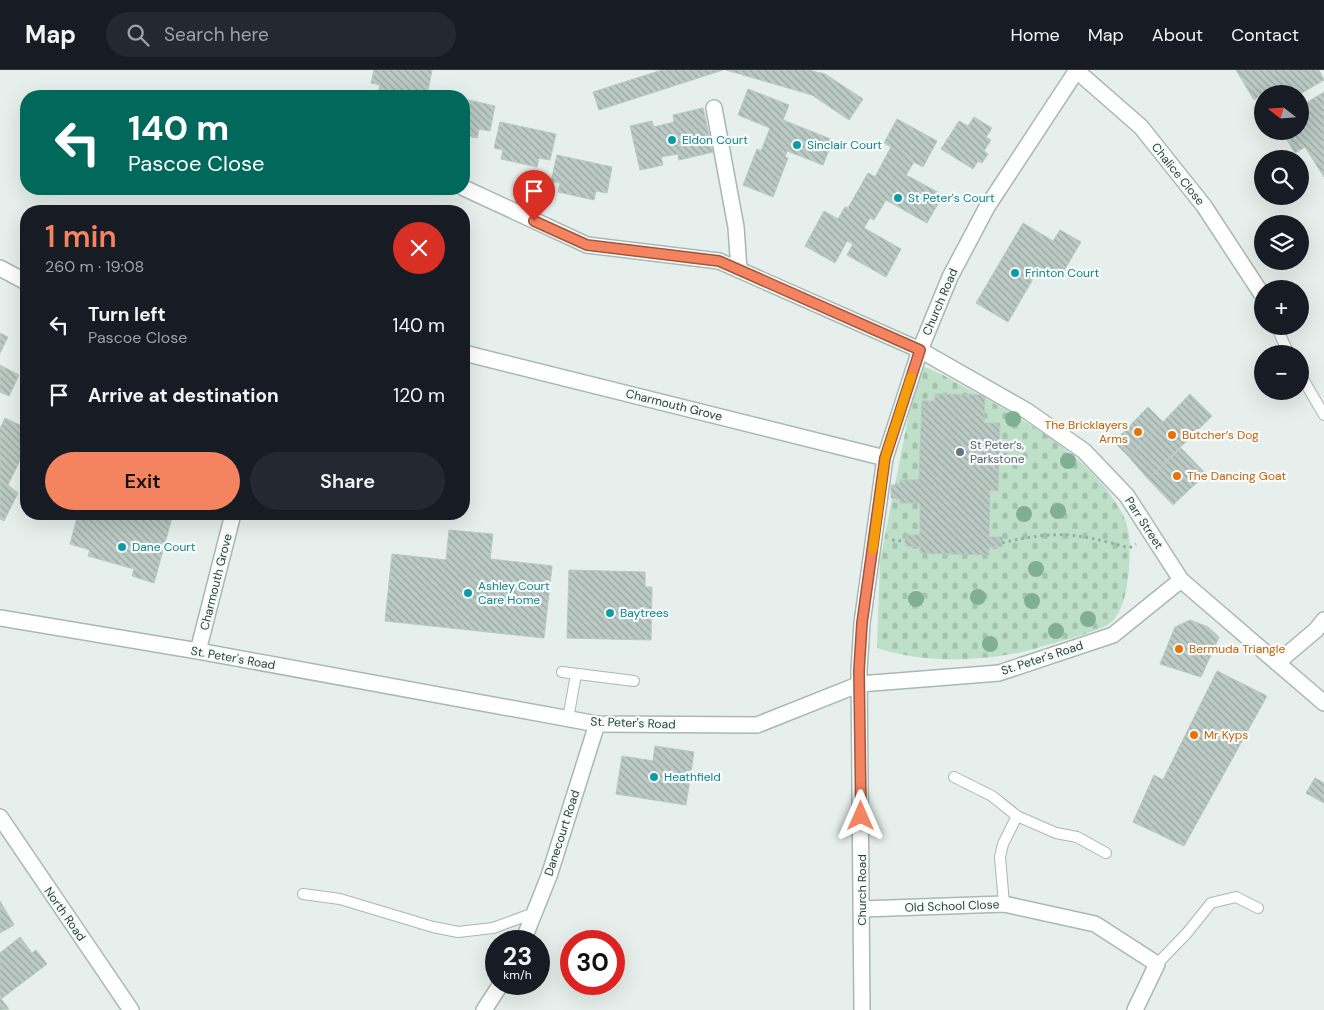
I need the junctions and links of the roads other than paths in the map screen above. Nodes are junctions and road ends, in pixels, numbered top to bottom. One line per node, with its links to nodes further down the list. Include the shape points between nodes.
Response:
1 (1077, 71): 7 (street, Chalice Close, via 1141,128 1204,206); 8 (street, Church Road, via 987,207 950,277)
2 (714, 108): 5 (street, via 736,227)
3 (470, 191): 5 (street, Parr Street, via 587,245 719,261)
4 (0, 268): 6 (street)
5 (739, 270): 8 (street, Parr Street)
6 (20, 279)
7 (1254, 283)
8 (920, 350): 12 (street, Church Road); 14 (street, Parr Street, via 1027,411 1084,451 1127,496)
9 (470, 354): 12 (street, Charmouth Grove)
10 (1309, 389): 11 (lane)
11 (1324, 415)
12 (885, 458): 22 (street, Church Road, via 862,623)
13 (231, 520): 17 (street, Charmouth Grove)
14 (1181, 580): 18 (street, Parr Street); 22 (street, St. Peter's Road, via 1113,635 999,673)
15 (0, 618): 17 (street, St. Peter's Road)
16 (1324, 620): 18 (street)
17 (198, 651): 24 (street, St. Peter's Road)
18 (1277, 663): 23 (street, Parr Street)
19 (562, 672): 20 (lane)
20 (576, 674): 21 (lane); 24 (lane)
21 (634, 681)
22 (860, 684): 25 (street, St. Peter's Road, via 757,725); 33 (street, Church Road)
23 (1324, 703)
24 (568, 719): 25 (street, St. Peter's Road)
25 (597, 724): 34 (street, Danecourt Road, via 549,876)
26 (954, 777): 27 (lane, via 992,796)
27 (1017, 816): 29 (lane, via 1049,831 1077,837); 31 (lane, via 1000,856)
28 (0, 817): 38 (street, North Road)
29 (1106, 854)
30 (304, 894): 34 (lane, via 340,899 458,932 493,928)
31 (1004, 904): 33 (street, Old School Close); 36 (street, Old School Close, via 1095,924)
32 (1258, 908): 36 (lane, via 1236,897 1211,903)
33 (862, 909): 40 (street, Church Road)
34 (534, 913): 35 (street, Danecourt Road)
35 (527, 930)
36 (1156, 964): 41 (street)
37 (494, 995): 39 (street)
38 (131, 1010)
39 (484, 1010)
40 (862, 1010)
41 (1134, 1010)

